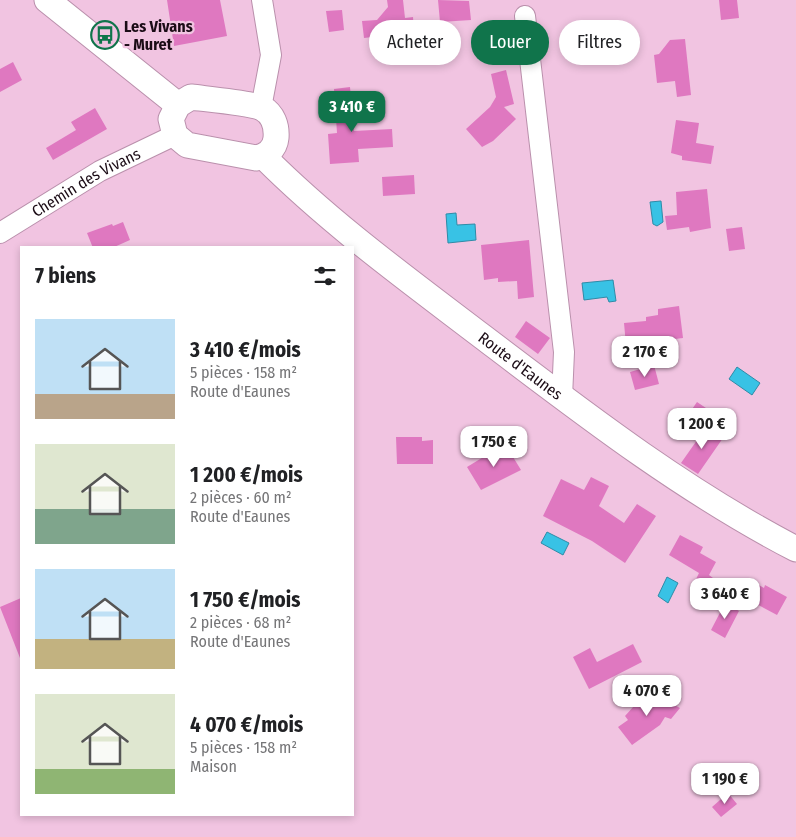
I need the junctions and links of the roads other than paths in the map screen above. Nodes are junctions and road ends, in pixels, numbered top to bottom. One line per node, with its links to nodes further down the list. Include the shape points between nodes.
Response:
1 (47, 0): 4 (main road)
2 (262, 0): 5 (street, via 271,55)
3 (525, 16): 9 (street, via 564,352)
4 (178, 105): 5 (main road, via 192,97); 6 (main road, via 171,119)
5 (261, 108): 7 (main road, via 271,115 277,128 276,145)
6 (175, 135): 7 (main road, via 187,145 256,158); 8 (street, Chemin des Vivans, via 100,171)
7 (264, 156): 9 (main road, Route d'Eaunes, via 299,192 350,235)
8 (0, 233)
9 (562, 397): 10 (main road, Route d'Eaunes, via 701,494)
10 (796, 549)

